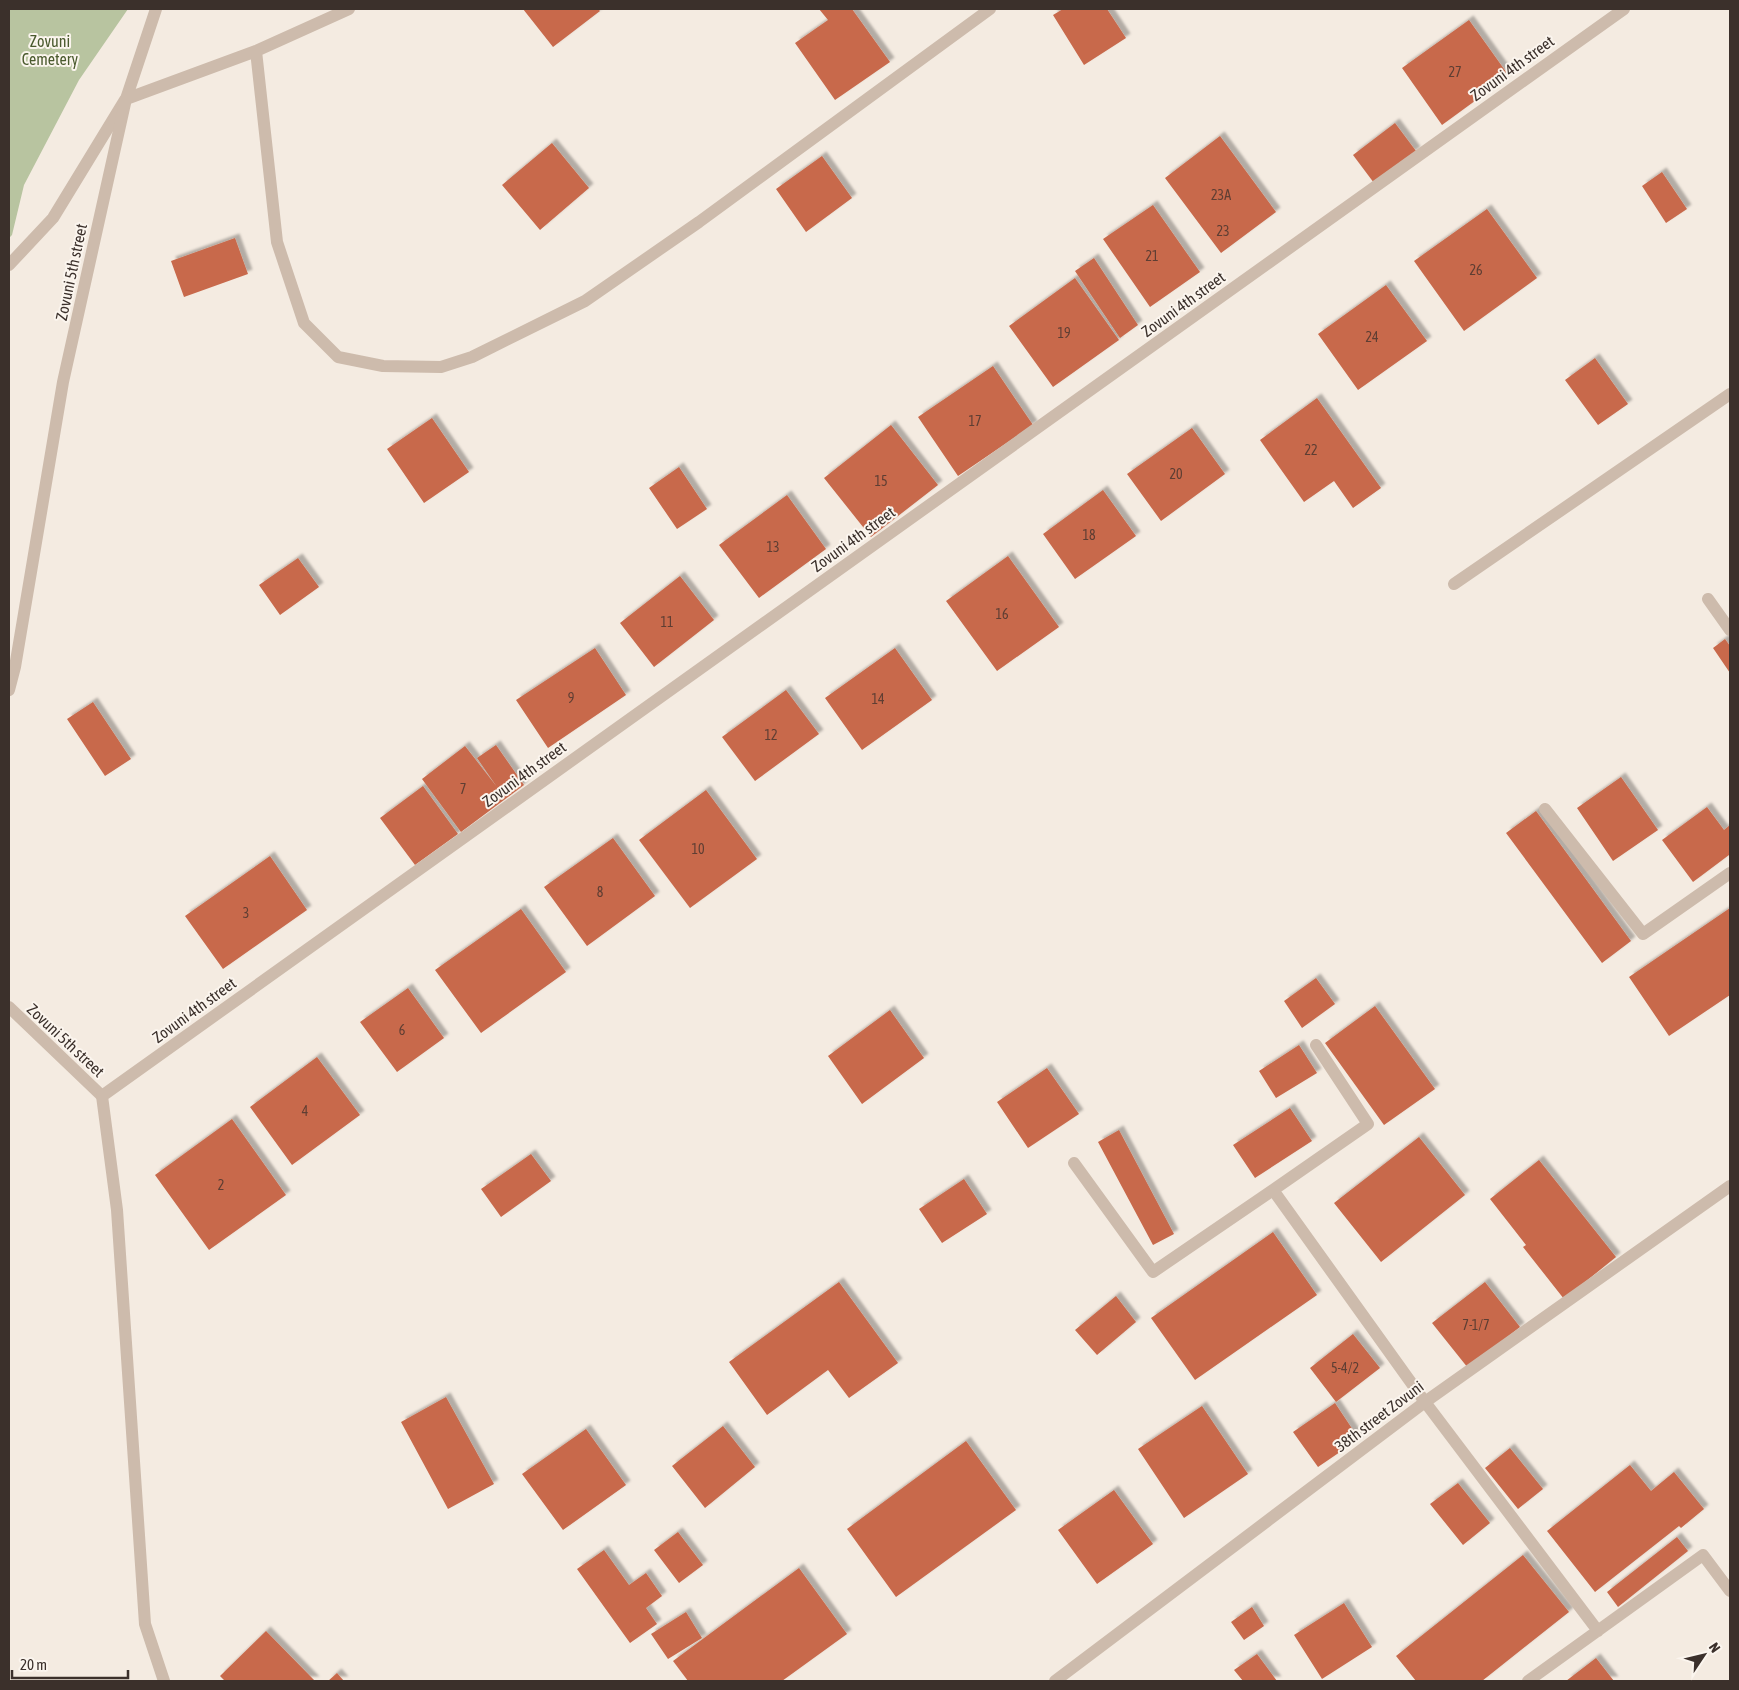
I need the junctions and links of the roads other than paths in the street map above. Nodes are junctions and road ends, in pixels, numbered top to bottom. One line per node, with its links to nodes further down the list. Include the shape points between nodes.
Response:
1 (156, 9): 6 (street)
2 (349, 9): 5 (street)
3 (990, 9): 5 (street, via 586,301 472,357 442,367 383,366 338,357 304,324 277,242)
4 (1624, 9): 17 (street, Zovuni 4th street)
5 (256, 52): 6 (street)
6 (126, 99): 7 (street, via 53,218); 12 (street, Zovuni 5th street, via 63,382)
7 (9, 265)
8 (1730, 394): 9 (street)
9 (1454, 584)
10 (1708, 599): 11 (street)
11 (1730, 630)
12 (9, 690)
13 (1545, 809): 14 (street, via 1643,934)
14 (1730, 873)
15 (10, 1010): 17 (street, Zovuni 5th street)
16 (1316, 1045): 20 (street, via 1368,1124)
17 (102, 1096): 24 (street, via 117,1210 145,1624)
18 (1074, 1163): 20 (street, via 1153,1272)
19 (1730, 1186): 21 (street, 38th street Zovuni)
20 (1273, 1190): 21 (street)
21 (1424, 1402): 23 (street); 25 (street, 38th street Zovuni)
22 (1730, 1591): 23 (street, via 1703,1555)
23 (1598, 1631): 26 (street)
24 (164, 1681)
25 (1055, 1681)
26 (1528, 1681)

